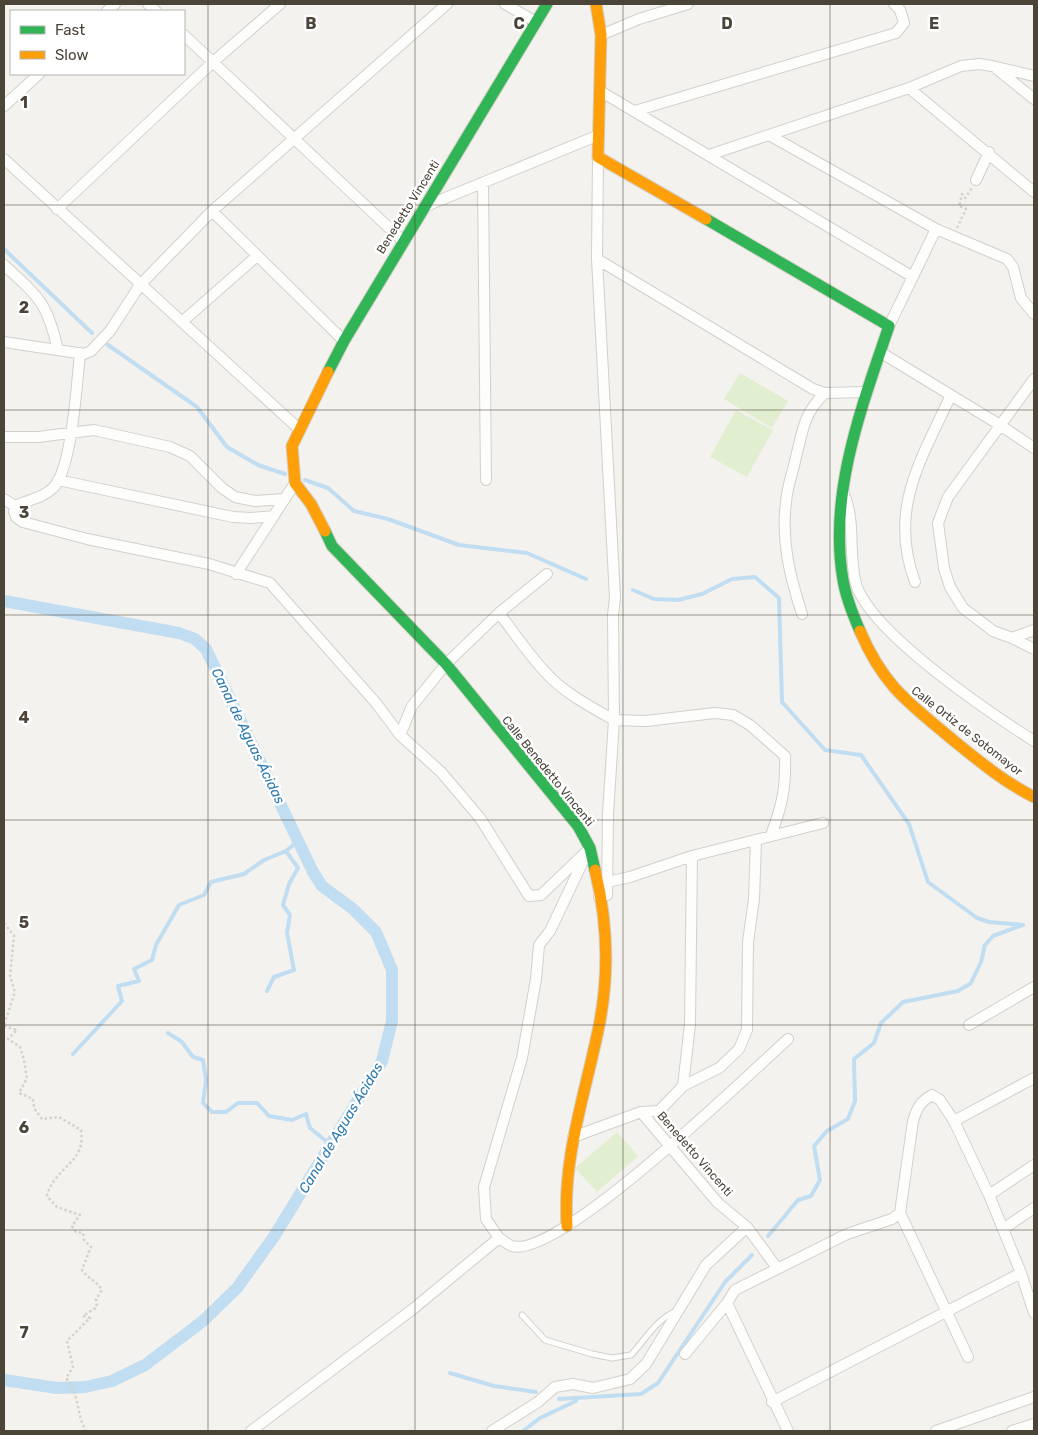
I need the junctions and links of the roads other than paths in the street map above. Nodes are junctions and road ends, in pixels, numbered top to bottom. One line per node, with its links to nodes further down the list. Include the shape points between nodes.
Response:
1 (280, 4): 11 (street)
2 (447, 4): 22 (street)
3 (506, 4): 8 (street)
4 (547, 4): 8 (street, Benedetto Vincenti)
5 (596, 4): 9 (street)
6 (688, 4): 9 (street)
7 (894, 4): 19 (street, via 900,10 904,23 896,33)
8 (536, 22): 30 (street, Benedetto Vincenti)
9 (601, 35): 16 (street)
10 (185, 36): 11 (street)
11 (213, 62): 22 (street); 31 (street)
12 (992, 66): 14 (street); 15 (street, via 961,66); 17 (street)
13 (38, 75): 18 (street)
14 (1034, 76)
15 (909, 88): 21 (street); 23 (street)
16 (600, 92): 19 (street); 20 (street)
17 (1034, 99)
18 (4, 106)
19 (635, 111): 24 (street)
20 (599, 135): 25 (street); 28 (street)
21 (769, 135): 24 (street); 33 (street)
22 (294, 138): 32 (street); 34 (street)
23 (989, 152): 27 (street); 29 (street)
24 (709, 155): 38 (street)
25 (598, 157): 36 (street); 42 (street)
26 (4, 159): 31 (street)
27 (976, 180)
28 (483, 184): 30 (street); 58 (street)
29 (1034, 192)
30 (426, 206): 34 (street, Benedetto Vincenti)
31 (58, 209): 39 (street)
32 (212, 211): 35 (street); 39 (street)
33 (936, 229): 38 (street, Calle Ortiz de Sotomayor); 40 (street, via 1007,259 1013,267 1021,298)
34 (403, 241): 43 (street, Benedetto Vincenti)
35 (257, 256): 41 (street); 43 (street)
36 (597, 259): 50 (street, via 813,389); 74 (street, via 615,598)
37 (4, 265): 45 (street, via 39,296 49,316)
38 (913, 277): 42 (street, Calle Ortiz de Sotomayor)
39 (140, 286): 41 (street); 47 (street, via 110,331 91,351)
40 (1034, 314)
41 (182, 321): 53 (street)
42 (889, 326): 46 (street, Calle Ortiz de Sotomayor)
43 (344, 341): 53 (street, Benedetto Vincenti)
44 (4, 342): 45 (street)
45 (58, 350): 47 (street)
46 (880, 352): 49 (street, Calle Ortiz de Sotomayor); 51 (street)
47 (80, 353): 54 (street)
48 (1034, 379): 52 (street)
49 (866, 392): 50 (street); 60 (street, Calle Ortiz de Sotomayor)
50 (825, 393): 69 (street, via 805,419 786,501 784,540 789,574)
51 (951, 395): 52 (street); 67 (street, via 906,500 905,541)
52 (1000, 425): 56 (street); 71 (street, via 948,497 938,523 944,568 950,587 963,608 992,631)
53 (299, 429): 59 (street, via 292,446)
54 (71, 432): 55 (street, via 38,438); 57 (street); 62 (street, via 94,430 170,447 190,456 235,497 255,501)
55 (4, 437)
56 (1034, 448)
57 (58, 480): 63 (street, via 46,495); 64 (street, via 233,517)
58 (486, 480)
59 (295, 484): 62 (street); 73 (street, Calle Benedetto Vincenti, via 311,504 332,546)
60 (843, 492): 76 (street, via 851,517 851,557 857,585 865,602 906,648); 77 (street, Calle Ortiz de Sotomayor, via 842,573 848,601 867,650 905,701 1009,783)
61 (4, 499): 63 (street)
62 (285, 499): 64 (street)
63 (15, 506): 65 (street, via 16,517 23,522 209,564)
64 (274, 516): 65 (street)
65 (236, 574): 75 (street, via 270,583 376,703)
66 (547, 574): 68 (street)
67 (915, 582)
68 (500, 613): 73 (street); 74 (street, via 553,680)
69 (802, 614)
70 (1034, 630): 71 (street)
71 (1012, 638): 72 (street)
72 (1034, 649)
73 (446, 664): 75 (street, via 412,706); 81 (street, Calle Benedetto Vincenti, via 578,826)
74 (614, 720): 79 (street, via 646,721 715,713 733,715 750,724 785,756 783,802); 83 (street)
75 (400, 735): 81 (street, via 440,772 480,818 529,896 541,895)
76 (1034, 741)
77 (1034, 797)
78 (823, 823): 79 (street)
79 (771, 835): 80 (street)
80 (756, 841): 82 (street); 89 (street, via 754,899 748,942 747,1030 739,1049 719,1068)
81 (590, 848): 84 (street, Calle Benedetto Vincenti); 101 (street, via 550,931 539,945 522,1058 484,1187 486,1219)
82 (692, 856): 83 (street); 89 (street, via 690,1024)
83 (607, 882): 84 (street, via 607,895)
84 (599, 897): 92 (street, Calle Benedetto Vincenti, via 606,972 600,1020)
85 (1034, 987): 86 (street)
86 (969, 1025)
87 (788, 1039): 93 (street)
88 (1034, 1078): 91 (street)
89 (683, 1086): 90 (street, via 659,1110)
90 (641, 1112): 92 (street, Benedetto Vincenti); 93 (street, Benedetto Vincenti)
91 (954, 1121): 95 (street); 97 (street, via 940,1100 932,1095 917,1108)
92 (573, 1137): 98 (street, Calle Benedetto Vincenti, via 565,1197)
93 (670, 1146): 98 (street, via 590,1212); 99 (street, Benedetto Vincenti, via 718,1203)
94 (1034, 1165): 95 (street)
95 (989, 1195): 100 (street)
96 (1034, 1208): 100 (street)
97 (900, 1213): 102 (street); 106 (street)
98 (567, 1226): 101 (street, via 525,1245 512,1246)
99 (747, 1227): 102 (street, Benedetto Vincenti); 105 (street, via 706,1265)
100 (1003, 1228): 103 (street)
101 (499, 1238): 114 (street, via 406,1315)
102 (777, 1268): 104 (street, via 735,1290)
103 (1021, 1273): 106 (street); 107 (street)
104 (726, 1304): 109 (street); 112 (street)
105 (680, 1310): 108 (lane, via 660,1322 631,1355 612,1358 545,1340); 115 (street, via 646,1364 630,1379 593,1388 573,1384 555,1387 538,1402)
106 (946, 1312): 110 (street); 112 (street)
107 (1034, 1313)
108 (522, 1315)
109 (685, 1354)
110 (968, 1357)
111 (1034, 1397): 117 (street)
112 (772, 1402): 116 (street)
113 (1034, 1424): 118 (street)
114 (251, 1431)
115 (492, 1431)
116 (788, 1431)
117 (936, 1431)
118 (1012, 1431)

